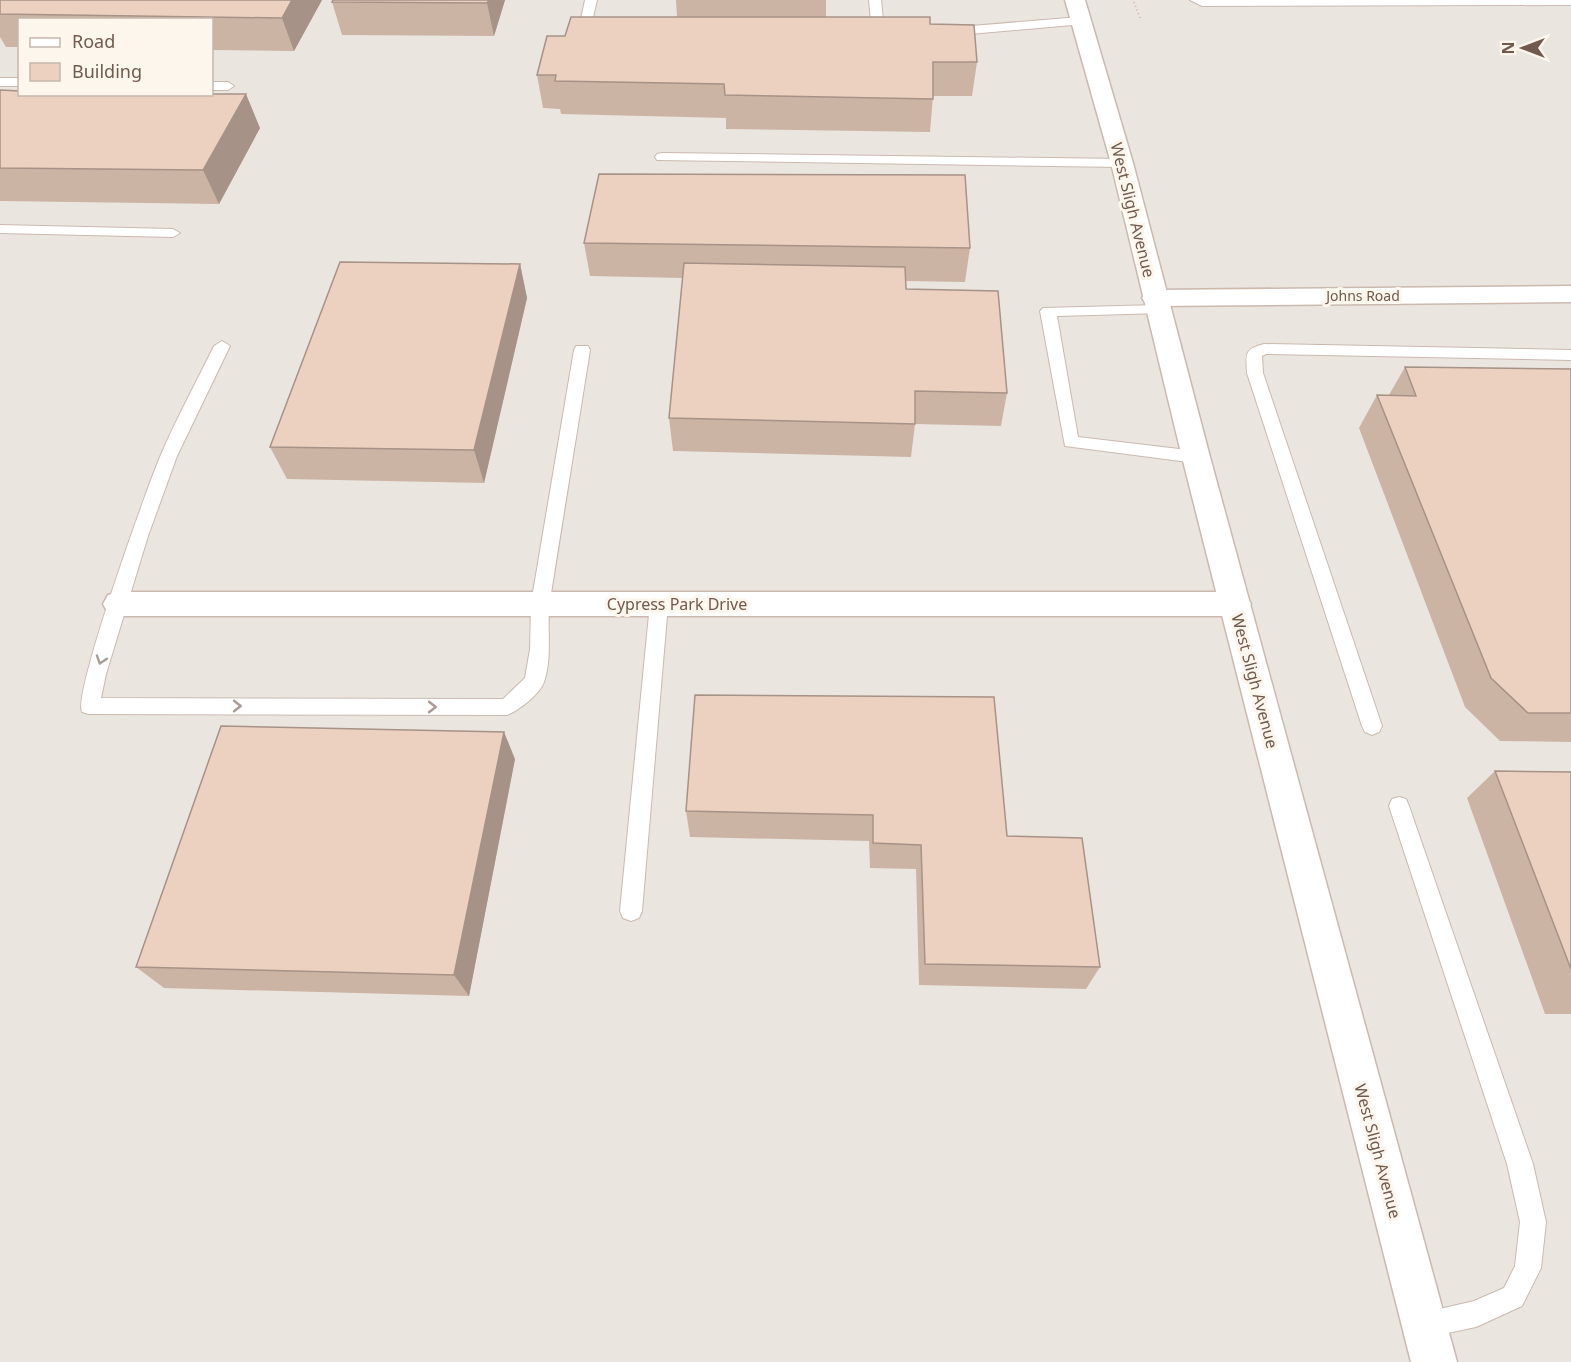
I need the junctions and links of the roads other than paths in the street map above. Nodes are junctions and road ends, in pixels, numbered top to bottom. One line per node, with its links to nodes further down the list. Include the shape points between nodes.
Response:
1 (591, 0): 8 (lane, via 587,19)
2 (875, 0): 6 (lane, via 872,33)
3 (1196, 0): 4 (lane)
4 (1571, 1)
5 (1078, 10): 7 (lane); 14 (street, West Sligh Avenue)
6 (901, 32)
7 (934, 32)
8 (626, 35)
9 (0, 82): 10 (lane)
10 (18, 82)
11 (213, 86): 12 (lane)
12 (228, 86)
13 (662, 157): 14 (lane)
14 (1122, 163): 18 (street, West Sligh Avenue)
15 (0, 229): 16 (lane)
16 (173, 233)
17 (1571, 294): 18 (street, Johns Road)
18 (1157, 304): 22 (street, West Sligh Avenue); 22 (lane, via 1048,311 1071,442)
19 (222, 346): 23 (lane, via 169,456)
20 (582, 350): 24 (lane)
21 (1571, 356): 27 (lane, via 1264,349 1254,354 1255,373)
22 (1196, 457): 26 (street, West Sligh Avenue)
23 (119, 604): 24 (street, Cypress Park Drive); 24 (lane, one-way to 24, via 89,706 507,707 534,682 540,649)
24 (540, 604): 25 (street, Cypress Park Drive)
25 (659, 604): 26 (street, Cypress Park Drive); 29 (lane)
26 (1235, 604): 30 (street, West Sligh Avenue)
27 (1372, 726)
28 (1400, 806): 30 (lane, via 1520,1164 1533,1222 1528,1268 1514,1297 1476,1314)
29 (631, 911)
30 (1424, 1325): 31 (street, West Sligh Avenue)
31 (1434, 1362)

